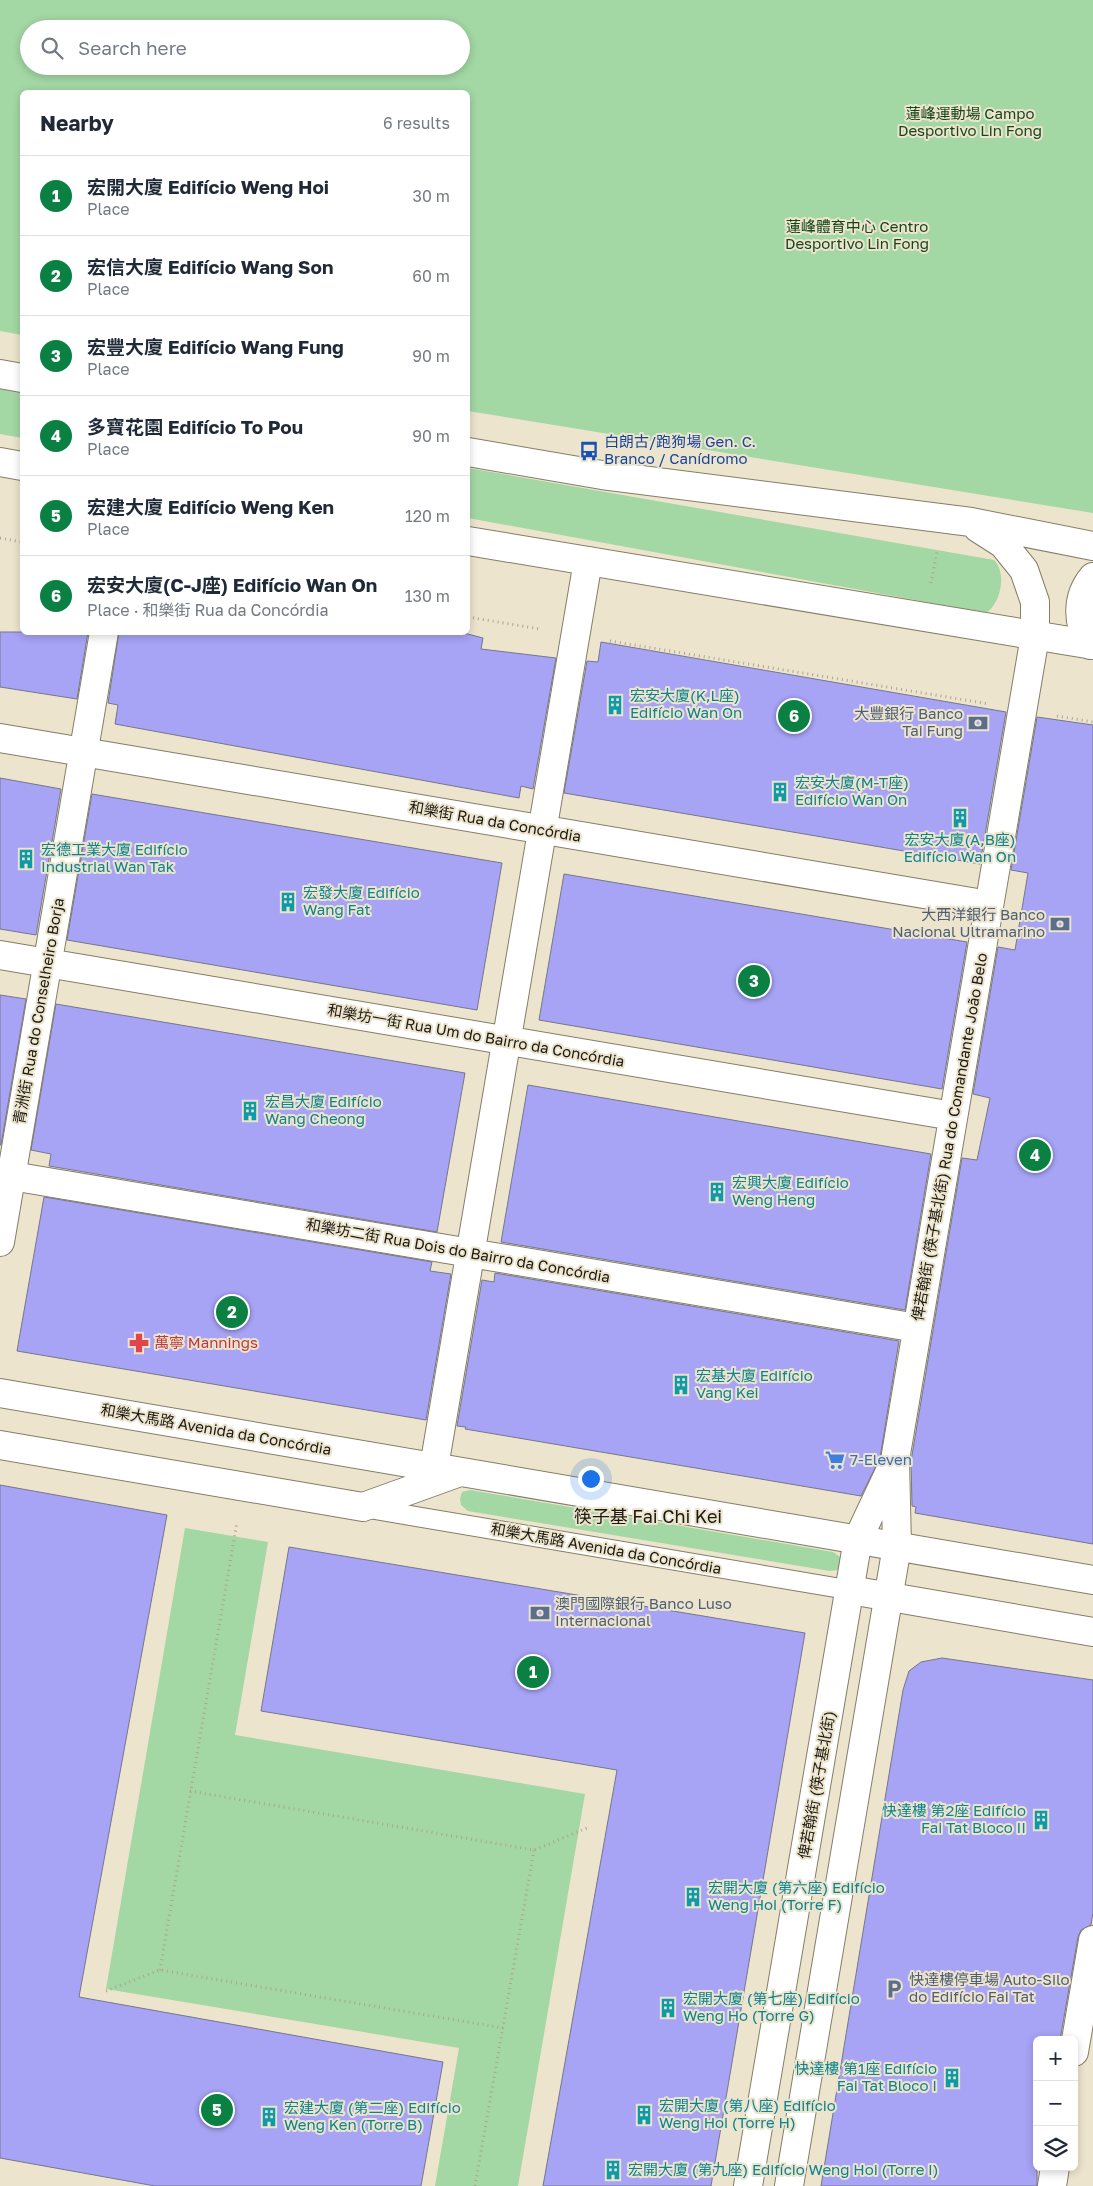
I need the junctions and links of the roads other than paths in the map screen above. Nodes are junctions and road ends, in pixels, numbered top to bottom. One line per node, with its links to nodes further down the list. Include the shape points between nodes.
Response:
1 (0, 374): 2 (street)
2 (20, 378)
3 (470, 452): 6 (street, via 602,475)
4 (0, 462): 5 (street)
5 (20, 466)
6 (971, 522): 8 (street); 12 (street, 俾若翰街 (筷子基北街) Rua do Comandante João Belo, via 1003,544 1024,570 1035,602)
7 (470, 541): 9 (street)
8 (1093, 546)
9 (588, 561): 12 (street); 16 (street)
10 (1093, 577): 13 (street, via 1082,595 1080,613 1082,632)
11 (103, 635): 15 (street, 青洲街 Rua do Conselheiro Borja)
12 (1034, 636): 13 (street); 17 (street, 俾若翰街 (筷子基北街) Rua do Comandante João Belo)
13 (1091, 645)
14 (0, 738): 15 (street, 和樂街 Rua da Concórdia)
15 (83, 753): 16 (street, 和樂街 Rua da Concórdia); 19 (street, 青洲街 Rua do Conselheiro Borja)
16 (543, 830): 17 (street, 和樂街 Rua da Concórdia); 20 (street)
17 (989, 905): 21 (street, 俾若翰街 (筷子基北街) Rua do Comandante João Belo)
18 (0, 955): 19 (street, 和樂坊一街 Rua Um do Bairro da Concórdia)
19 (48, 963): 20 (street, 和樂坊一街 Rua Um do Bairro da Concórdia); 22 (street, 青洲街 Rua do Conselheiro Borja)
20 (507, 1041): 21 (street, 和樂坊一街 Rua Um do Bairro da Concórdia); 24 (street)
21 (953, 1116): 25 (street, 俾若翰街 (筷子基北街) Rua do Comandante João Belo)
22 (6, 1175): 23 (street, 青洲街 Rua do Conselheiro Borja); 24 (street, 和樂坊二街 Rua Dois do Bairro da Concórdia)
23 (0, 1242)
24 (471, 1253): 25 (street, 和樂坊二街 Rua Dois do Bairro da Concórdia); 29 (street)
25 (917, 1328): 28 (street, 俾若翰街 (筷子基北街) Rua do Comandante João Belo)
26 (0, 1394): 29 (street, 和樂大馬路 Avenida da Concórdia)
27 (0, 1445): 31 (street, 和樂大馬路 Avenida da Concórdia)
28 (895, 1460): 32 (street, 俾若翰街 (筷子基北街)); 33 (street)
29 (434, 1467): 30 (street, 和樂大馬路 Avenida da Concórdia)
30 (462, 1472): 31 (street, 和樂大馬路 Avenida da Concórdia); 32 (street, 和樂大馬路 Avenida da Concórdia)
31 (363, 1507): 35 (lane, 和樂大馬路 Avenida da Concórdia)
32 (858, 1539): 33 (street, 和樂大馬路 Avenida da Concórdia); 35 (street, 俾若翰街 (筷子基北街))
33 (897, 1546): 34 (street, 和樂大馬路 Avenida da Concórdia); 36 (street)
34 (1093, 1580)
35 (850, 1590): 36 (street); 41 (street, 俾若翰街 (筷子基北街))
36 (889, 1597): 37 (street); 42 (street)
37 (1093, 1632)
38 (1093, 1940): 39 (street)
39 (1077, 2036)
40 (1054, 2171): 43 (street)
41 (748, 2186)
42 (789, 2186)
43 (1052, 2186)

